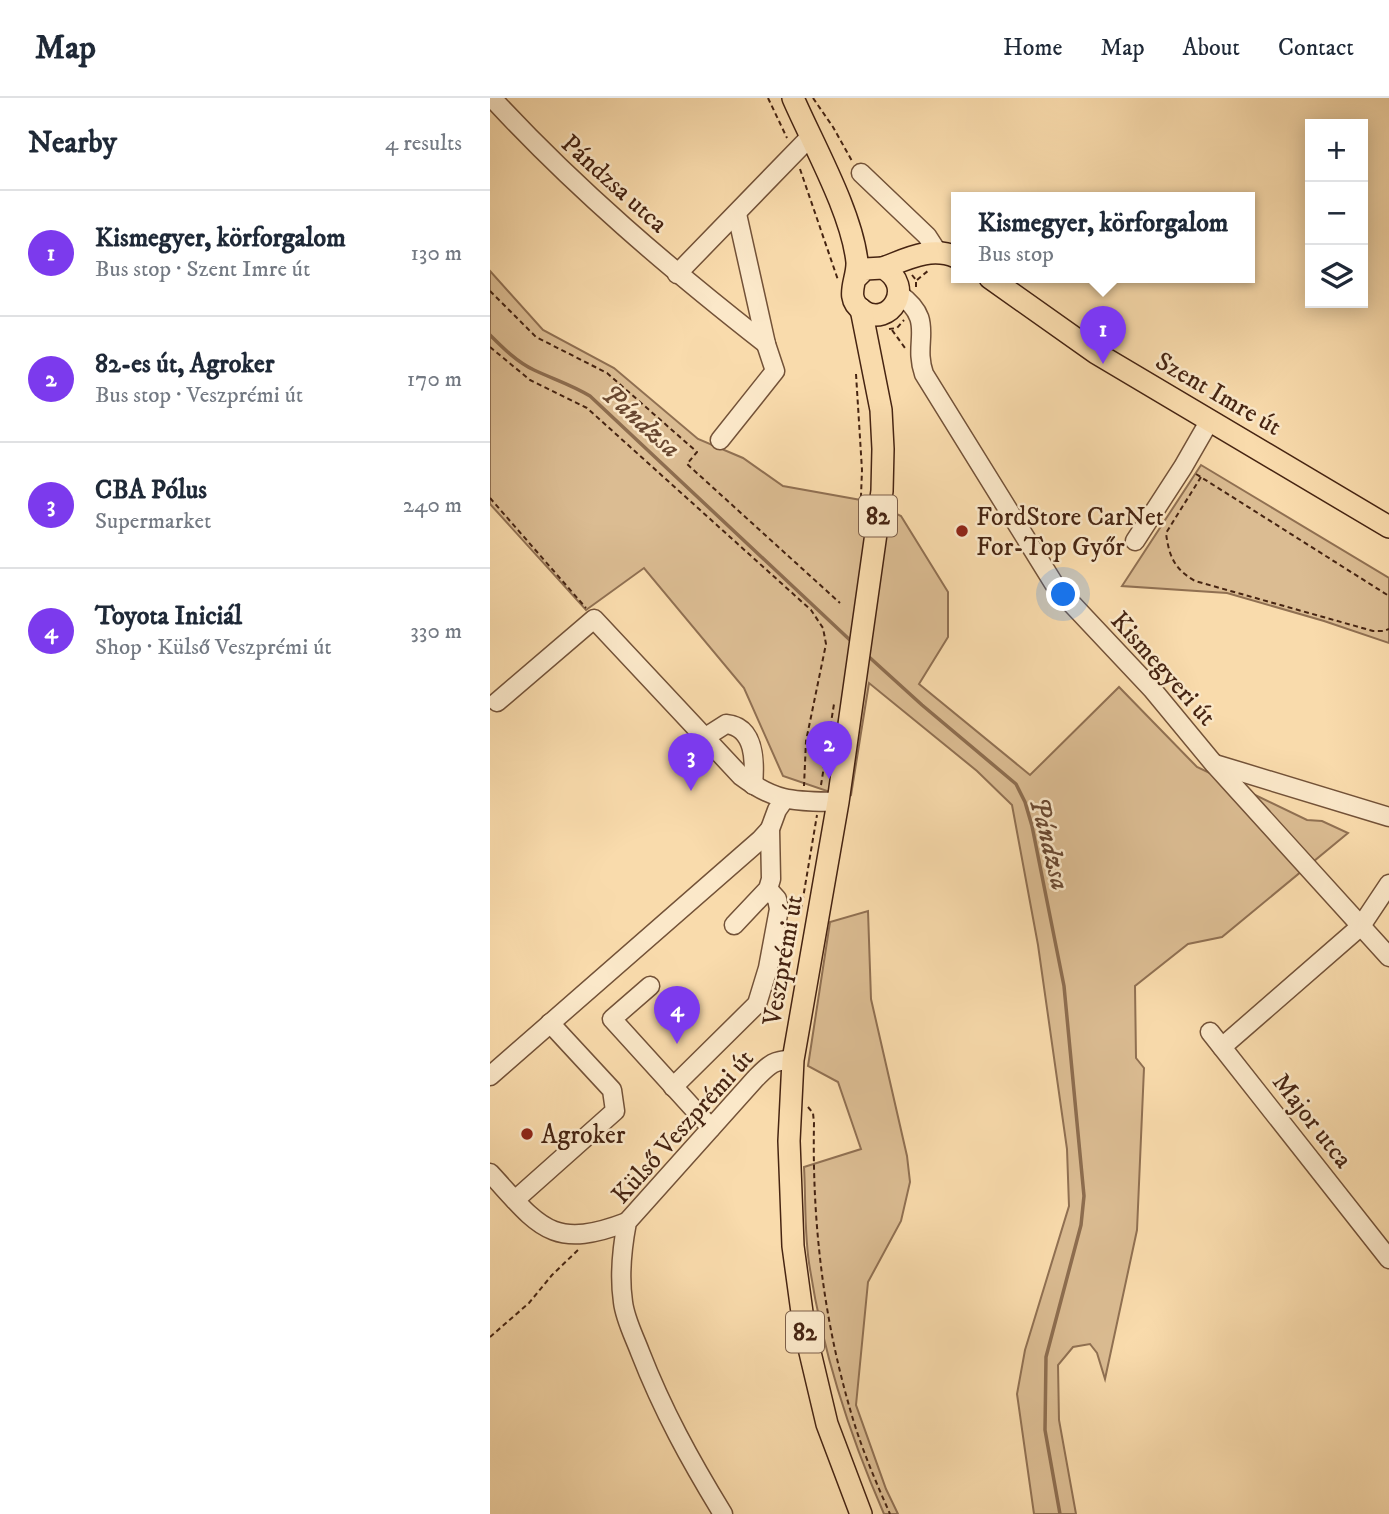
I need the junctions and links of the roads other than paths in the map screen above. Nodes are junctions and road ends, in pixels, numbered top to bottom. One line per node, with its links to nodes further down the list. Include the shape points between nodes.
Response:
1 (492, 98): 9 (street, Pándzsa utca, via 544,154)
2 (793, 98): 3 (main road, 82)
3 (810, 137): 5 (main road, 82); 6 (street)
4 (861, 173): 7 (street)
5 (840, 202): 8 (main road, 82); 10 (main road, 82, via 857,271)
6 (737, 214): 9 (street); 14 (street)
7 (947, 255): 8 (main road, via 914,256); 12 (main road, via 928,256 909,269)
8 (880, 267): 10 (main road, via 865,269); 12 (main road, 82, via 895,277)
9 (677, 274): 14 (street, Pándzsa utca)
10 (847, 281): 13 (main road, 82)
11 (997, 283): 16 (main road, Szent Imre út, via 1096,354)
12 (893, 306): 13 (main road, via 873,314); 15 (main road, Veszprémi út / 82, via 881,318 875,335 883,381); 22 (street, Kismegyeri út, via 911,322 924,374 1056,587 1152,689)
13 (861, 309): 15 (main road, Veszprémi út / 82)
14 (766, 344): 17 (street, via 775,371)
15 (881, 410): 25 (main road, Veszprémi út / 82, via 881,491 865,621)
16 (1210, 420): 18 (main road, Szent Imre út); 19 (street)
17 (720, 440)
18 (1389, 527)
19 (1135, 541)
20 (497, 702): 21 (street, via 594,619)
21 (704, 738): 23 (street); 23 (street, via 726,724 739,729 754,752)
22 (1214, 764): 26 (street); 31 (street, Kismegyeri út)
23 (753, 785): 24 (street)
24 (784, 800): 25 (street); 27 (street)
25 (820, 802): 37 (main road, Veszprémi út / 82)
26 (1389, 817)
27 (762, 847): 29 (street, via 771,878); 34 (street)
28 (1389, 884): 31 (street)
29 (768, 889): 30 (street); 39 (street, via 779,909 757,1004)
30 (734, 925)
31 (1361, 926): 32 (street, Kismegyeri út); 36 (street)
32 (1389, 957)
33 (650, 986): 39 (street, via 612,1019)
34 (550, 1023): 38 (street); 42 (street, via 612,1090 615,1111)
35 (1210, 1032): 36 (street, Major utca)
36 (1222, 1047): 44 (street, Major utca)
37 (793, 1060): 40 (street, Külső Veszprémi út, via 780,1059 768,1066); 46 (main road, Veszprémi út / 82, via 790,1200 797,1287 827,1424)
38 (490, 1076)
39 (673, 1087): 40 (street)
40 (711, 1128): 43 (street, Külső Veszprémi út)
41 (490, 1173): 42 (street)
42 (514, 1200): 43 (street, via 548,1229 569,1235)
43 (628, 1222): 45 (street, Külső Veszprémi út, via 621,1272 630,1327 681,1444)
44 (1389, 1259)
45 (723, 1514)
46 (861, 1514)

